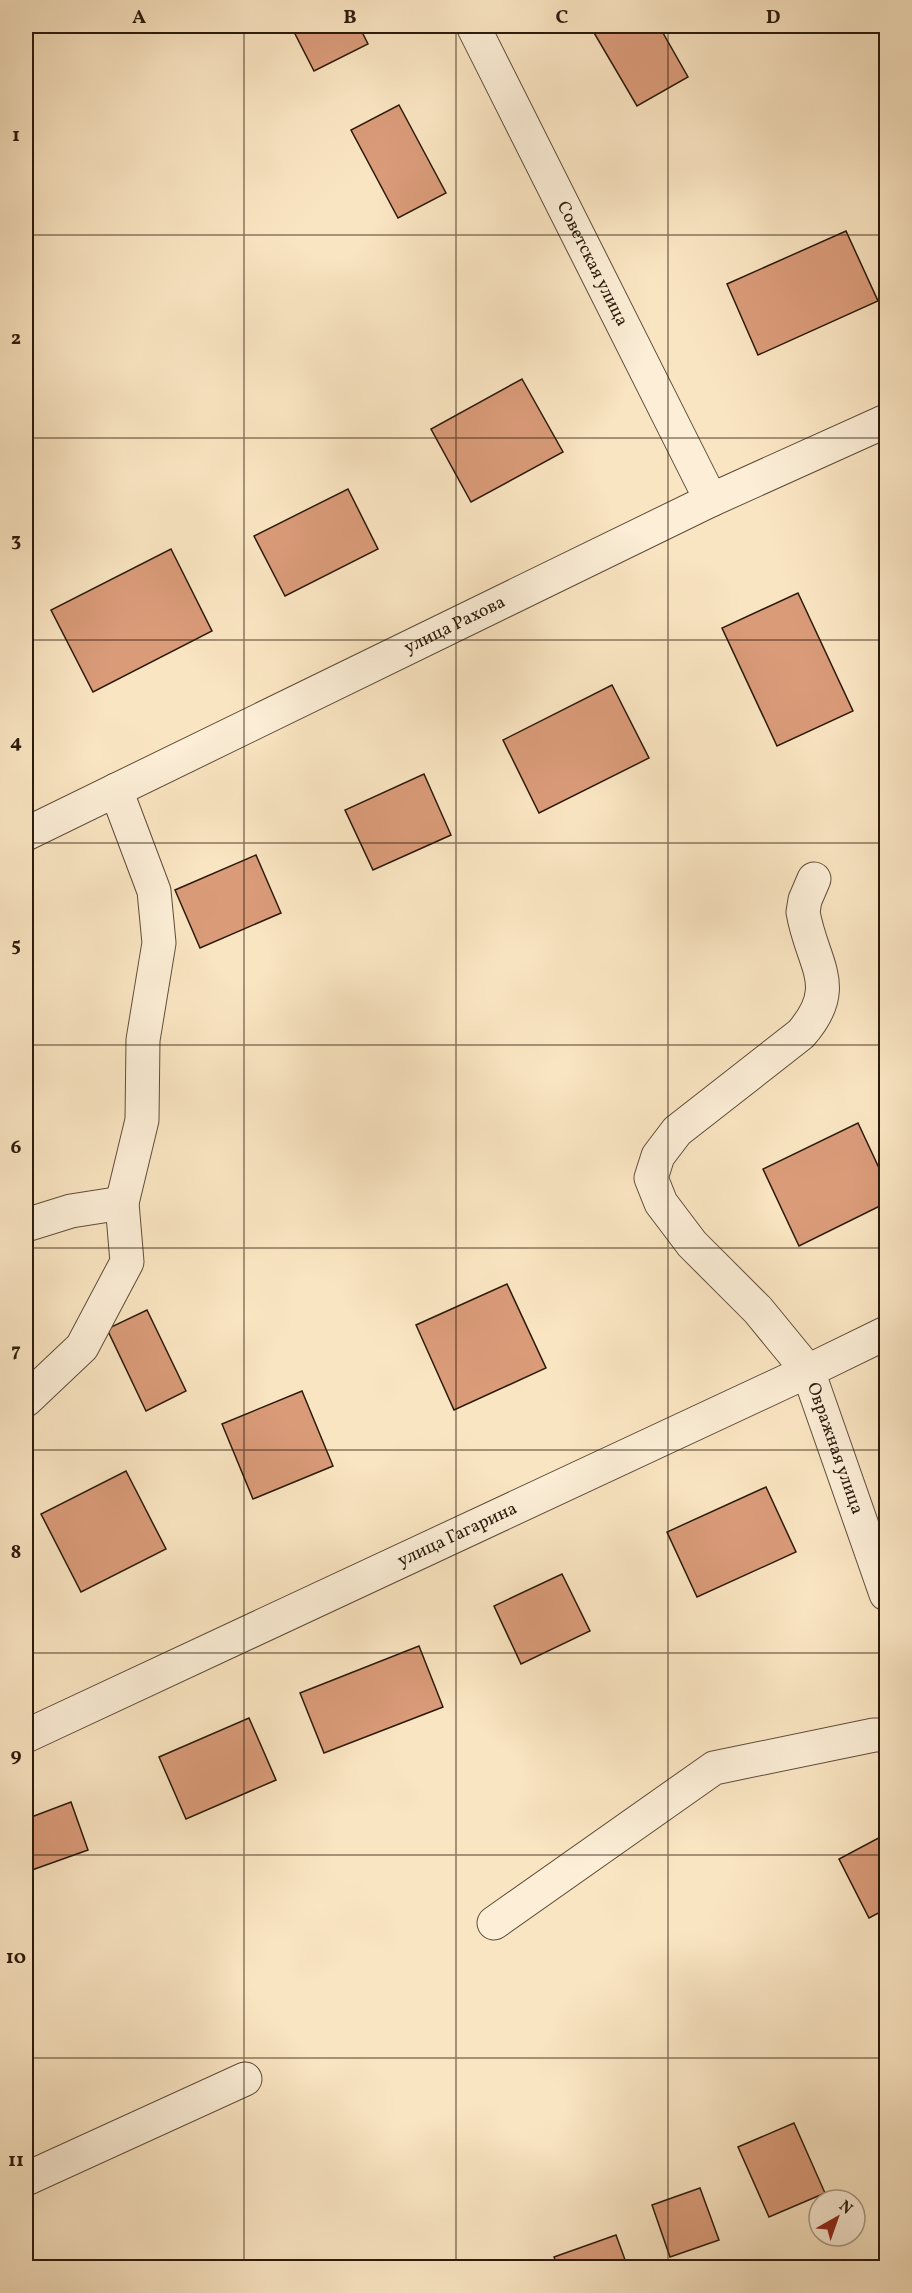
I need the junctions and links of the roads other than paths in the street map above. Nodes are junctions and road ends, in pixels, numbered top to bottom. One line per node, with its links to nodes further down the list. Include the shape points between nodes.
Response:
1 (473, 26): 3 (street, Советская улица)
2 (886, 421): 3 (street, улица Рахова)
3 (711, 500): 4 (street, улица Рахова)
4 (116, 790): 5 (street, улица Рахова); 7 (street, via 154,891 159,943 143,1040 142,1120)
5 (26, 834)
6 (814, 879): 10 (street, via 803,912 823,987 815,1018 801,1034 677,1131 658,1156 651,1178 661,1203 692,1244 758,1310)
7 (122, 1203): 8 (street, via 70,1211); 11 (street, via 126,1262 82,1347)
8 (26, 1225)
9 (886, 1333): 10 (street, улица Гагарина)
10 (808, 1371): 12 (street, Овражная улица); 14 (street, улица Гагарина)
11 (26, 1400)
12 (886, 1594)
13 (886, 1735): 15 (street, via 714,1768)
14 (26, 1736)
15 (494, 1923)
16 (245, 2079): 17 (street)
17 (26, 2179)

